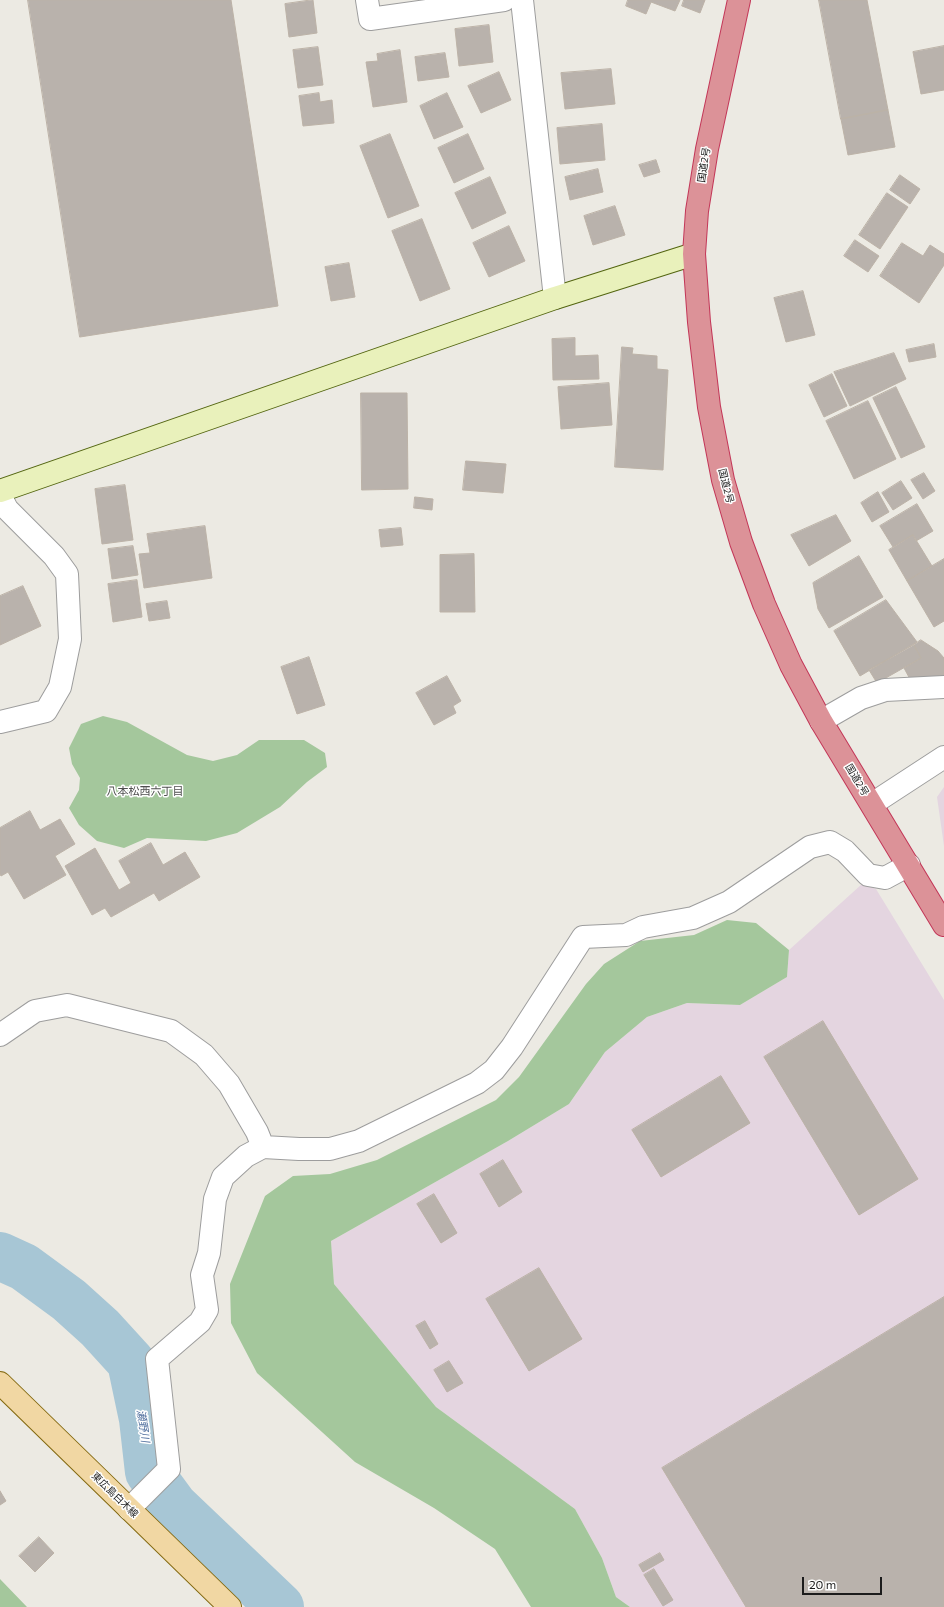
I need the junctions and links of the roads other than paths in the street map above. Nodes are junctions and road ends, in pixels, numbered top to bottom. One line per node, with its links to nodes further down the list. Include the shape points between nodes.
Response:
1 (367, 0): 2 (street, via 370,19)
2 (504, 0)
3 (522, 0): 6 (street)
4 (739, 0): 5 (highway, 国道2号, via 707,149 697,212)
5 (694, 254): 6 (street); 10 (highway, 国道2号, via 709,407 723,480 741,542 764,604 791,665)
6 (554, 298): 7 (street)
7 (0, 491)
8 (0, 495): 11 (street, via 7,509 54,556 67,574 70,639 60,687 46,711)
9 (944, 687): 10 (street, via 885,690 861,698)
10 (821, 721): 13 (highway, 国道2号)
11 (0, 722)
12 (944, 758): 13 (street)
13 (872, 804): 14 (highway, 国道2号)
14 (909, 865): 15 (highway, 国道2号); 17 (street, via 885,878 868,875 845,851 830,842 810,847 729,902 693,918 643,927 626,935 584,937 512,1047 494,1070 478,1083 359,1141 330,1149)
15 (944, 925)
16 (0, 1035): 17 (street, via 35,1011 67,1005 171,1031 204,1055 229,1084)
17 (263, 1147): 19 (street, via 246,1156 223,1177 214,1199 209,1252 202,1276 207,1310 200,1322 158,1359 169,1469)
18 (0, 1383): 19 (main road, 東広島白木線)
19 (129, 1509): 20 (main road, 東広島白木線)
20 (230, 1607)

